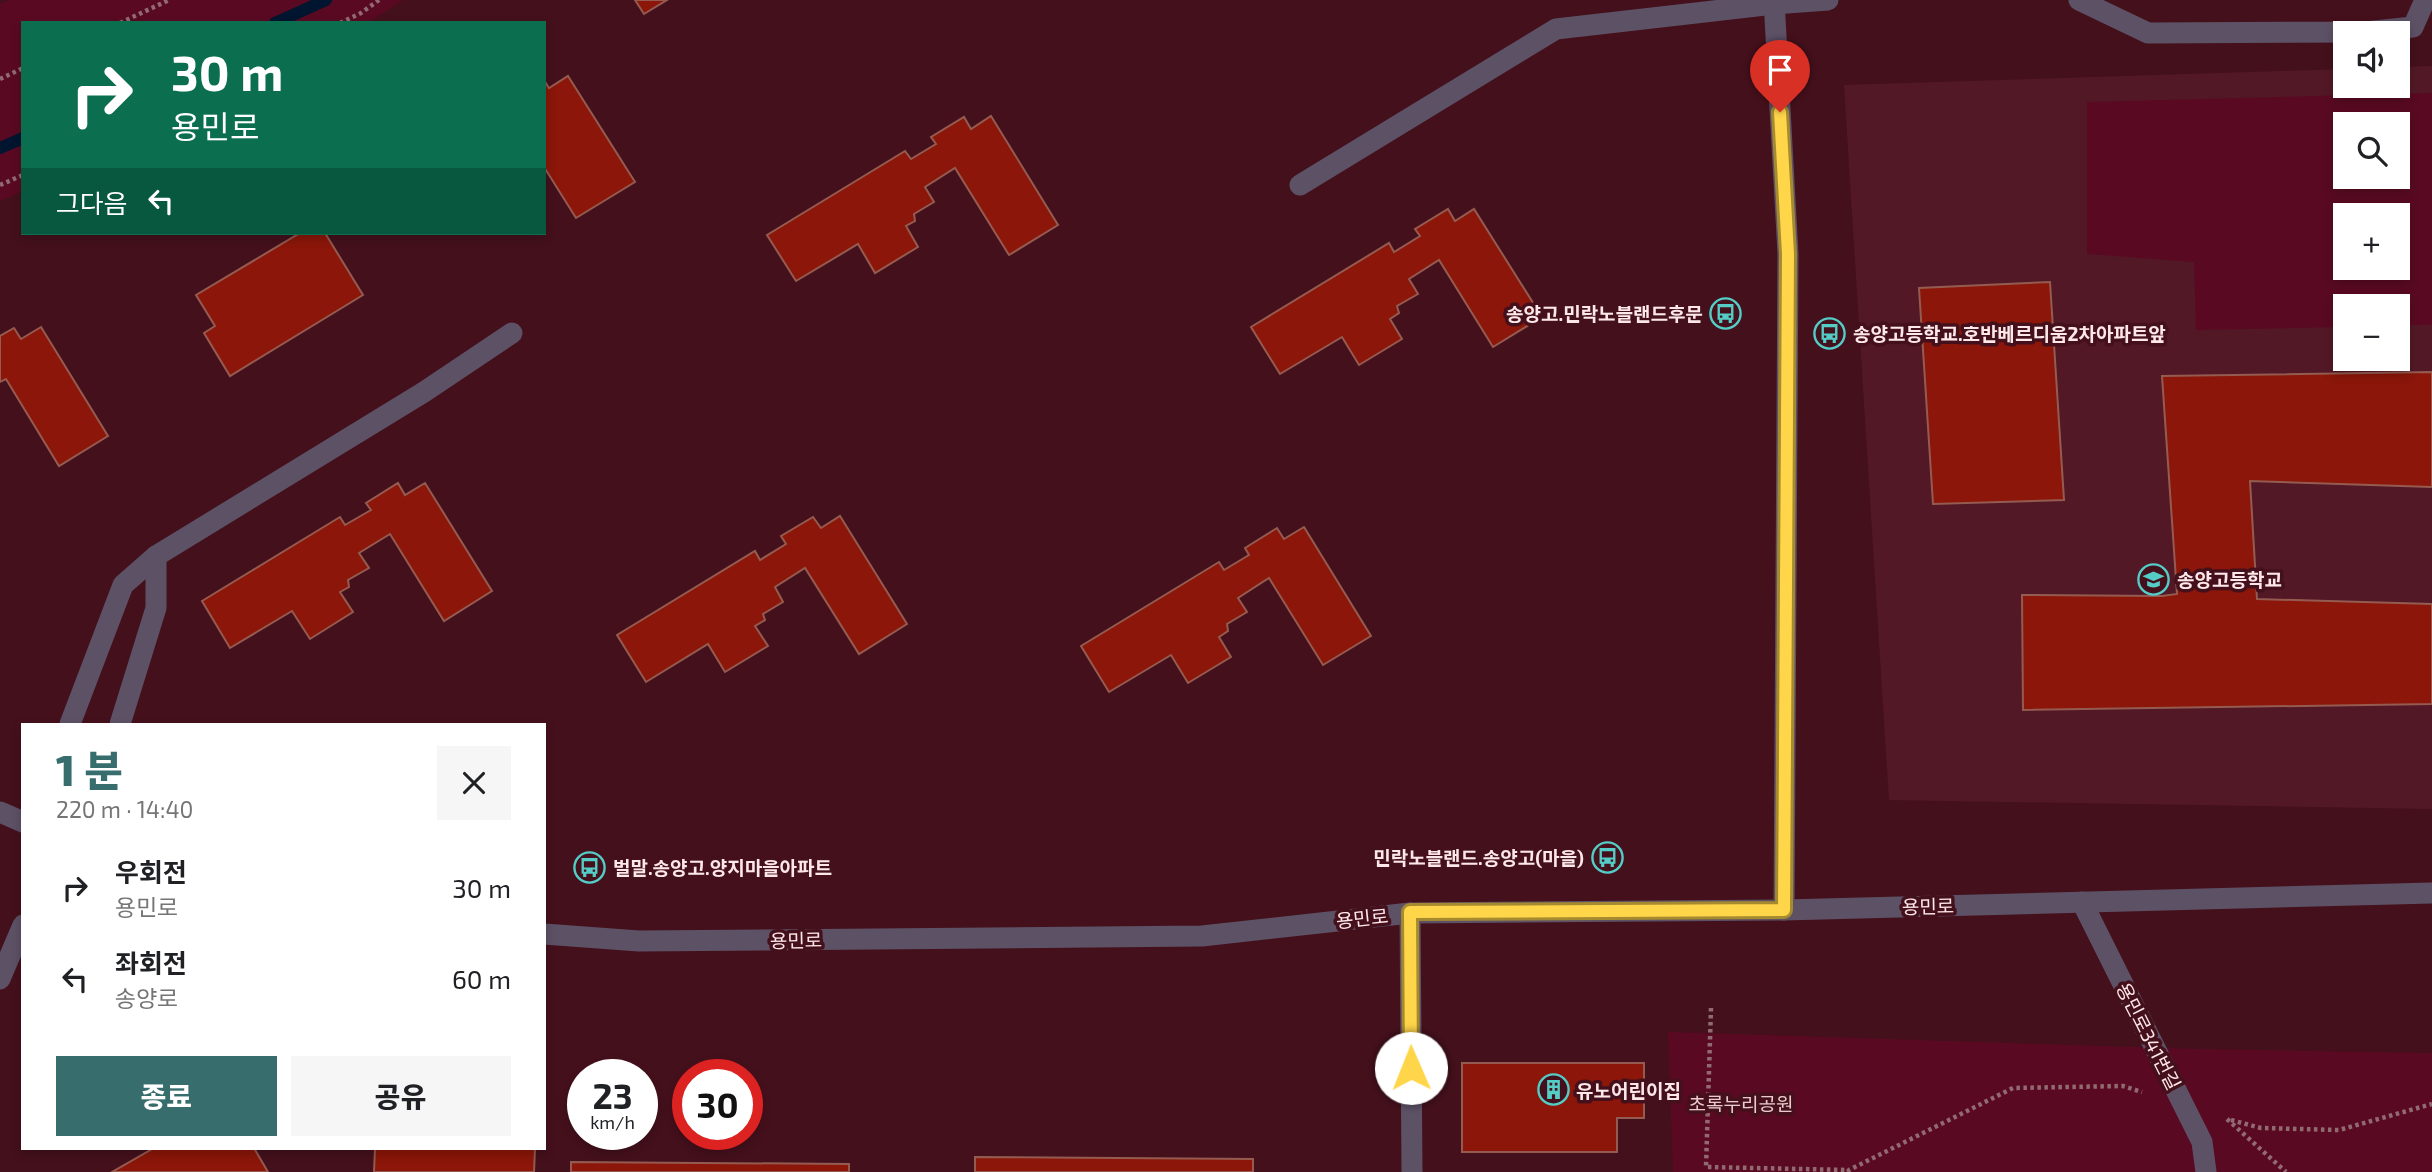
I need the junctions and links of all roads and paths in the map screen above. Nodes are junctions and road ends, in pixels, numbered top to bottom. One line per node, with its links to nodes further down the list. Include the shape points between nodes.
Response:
1 (169, 0): 7 (path)
2 (379, 0): 8 (path)
3 (1828, 0): 6 (street)
4 (2079, 0): 5 (street, via 2148,33 2365,32 2413,27)
5 (2425, 0)
6 (1774, 2): 12 (street, via 1556,29); 22 (street, via 1788,254)
7 (124, 21)
8 (345, 21)
9 (21, 69): 10 (path)
10 (0, 79)
11 (21, 176): 13 (path)
12 (1300, 185)
13 (0, 186)
14 (512, 333): 15 (street)
15 (156, 556): 16 (street, via 124,585); 17 (street, via 156,608)
16 (70, 723)
17 (120, 723)
18 (0, 812): 19 (street)
19 (21, 821)
20 (2432, 893): 21 (street, 용민로)
21 (2082, 902): 22 (street, 용민로); 29 (street, 용민로341번길)
22 (1784, 910): 23 (street, 용민로)
23 (1410, 912): 25 (street, 용민로, via 1202,936 639,941); 32 (street)
24 (21, 930): 26 (street)
25 (546, 934)
26 (0, 979)
27 (1711, 1008): 31 (path, via 1706,1167)
28 (2432, 1104): 30 (path, via 2339,1130 2261,1128)
29 (2184, 1105): 30 (path); 31 (path, via 2123,1086 2013,1088); 33 (street, 용민로341번길, via 2202,1142)
30 (2229, 1119): 34 (path)
31 (1848, 1171)
32 (1412, 1172)
33 (2206, 1172)
34 (2286, 1172)

